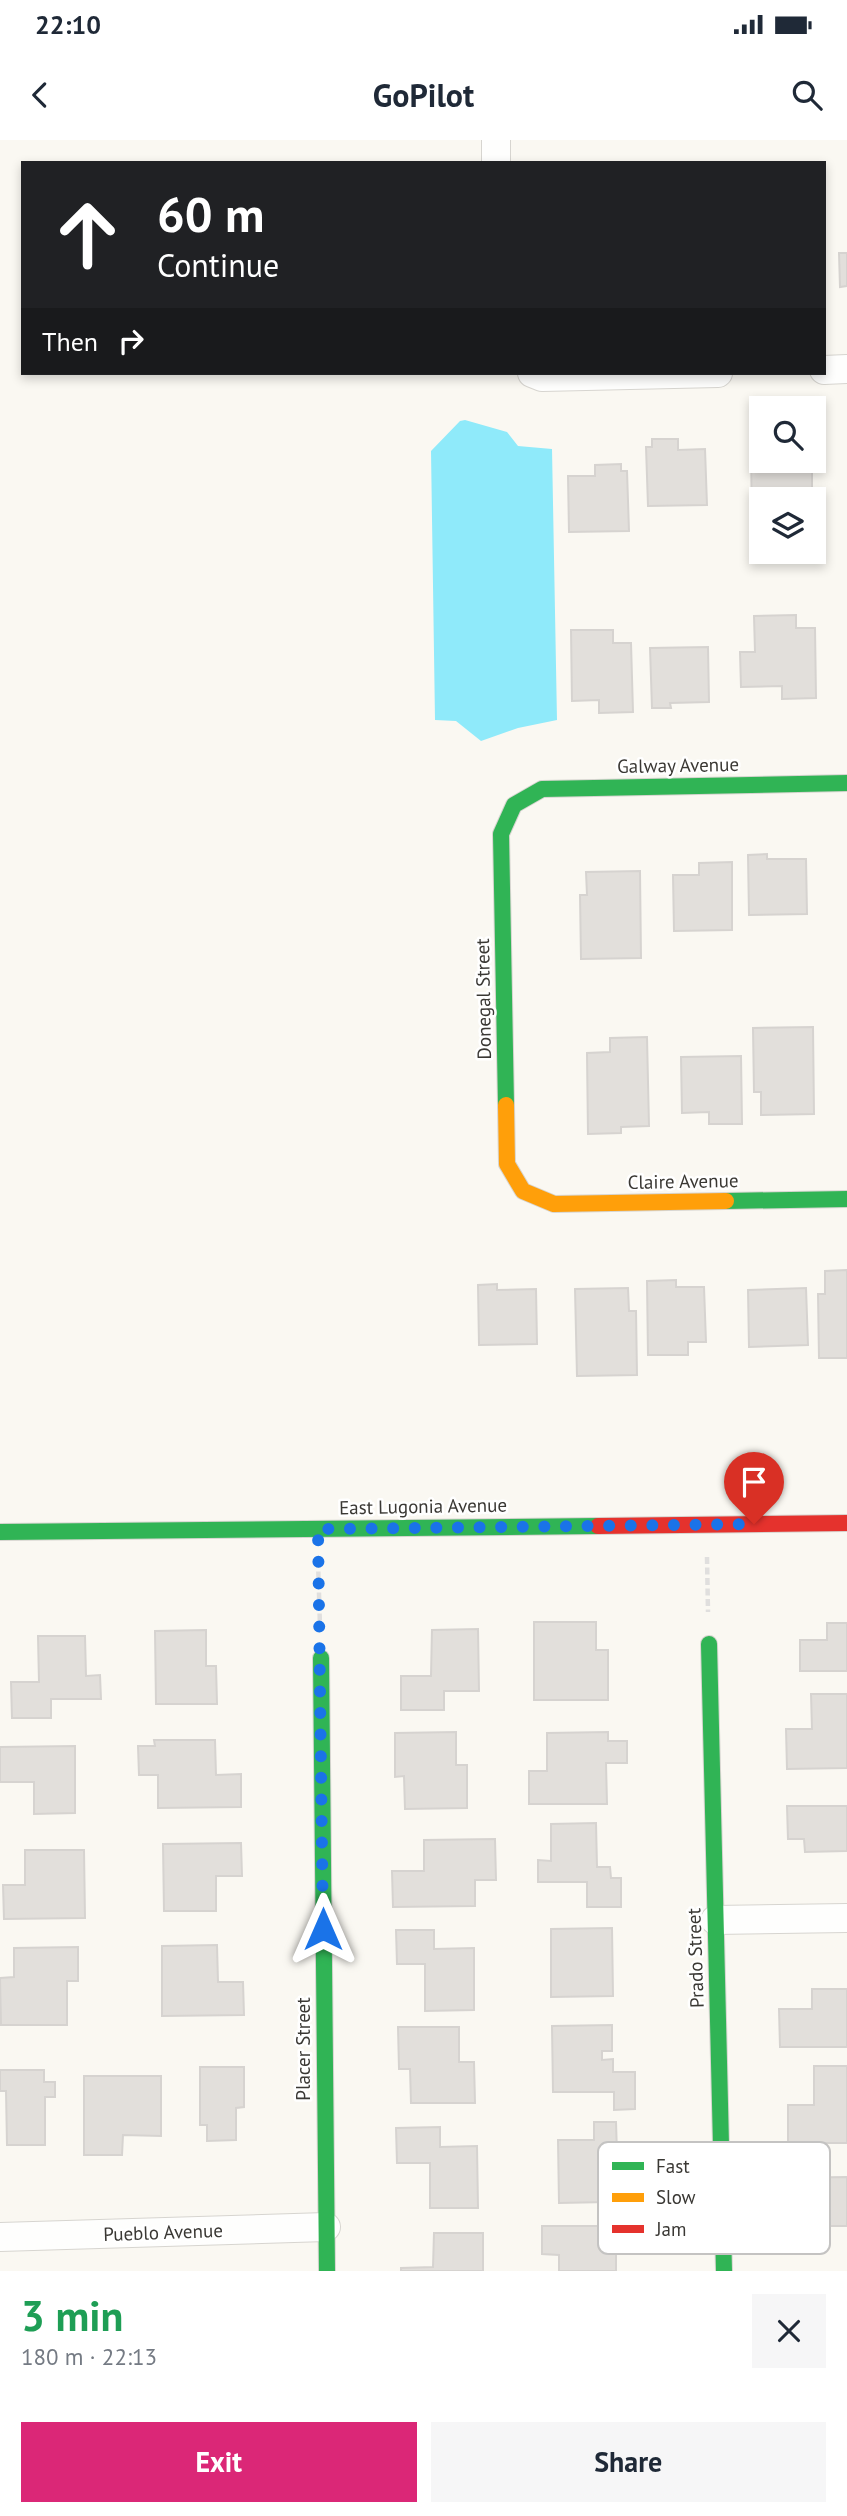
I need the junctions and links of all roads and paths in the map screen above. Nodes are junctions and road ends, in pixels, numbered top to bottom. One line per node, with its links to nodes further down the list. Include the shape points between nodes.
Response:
1 (496, 140): 2 (street)
2 (496, 161)
3 (847, 369): 4 (street)
4 (826, 370)
5 (537, 375): 6 (street)
6 (630, 375)
7 (847, 783): 8 (street, Galway Avenue, via 542,789)
8 (514, 805): 9 (street, Donegal Street, via 501,834 506,1150 507,1164)
9 (523, 1191): 10 (street, Claire Avenue, via 554,1204)
10 (847, 1199)
11 (847, 1523): 12 (street, East Lugonia Avenue)
12 (707, 1524): 13 (street, East Lugonia Avenue); 15 (path)
13 (318, 1529): 14 (street, East Lugonia Avenue); 16 (path)
14 (0, 1532)
15 (709, 1644): 18 (street, Prado Street)
16 (321, 1658): 20 (street, Placer Street)
17 (847, 1917): 18 (street)
18 (715, 1920): 19 (street, Prado Street)
19 (721, 2142)
20 (326, 2227): 21 (street, Pueblo Avenue); 22 (street, Placer Street)
21 (0, 2236)
22 (327, 2271)

